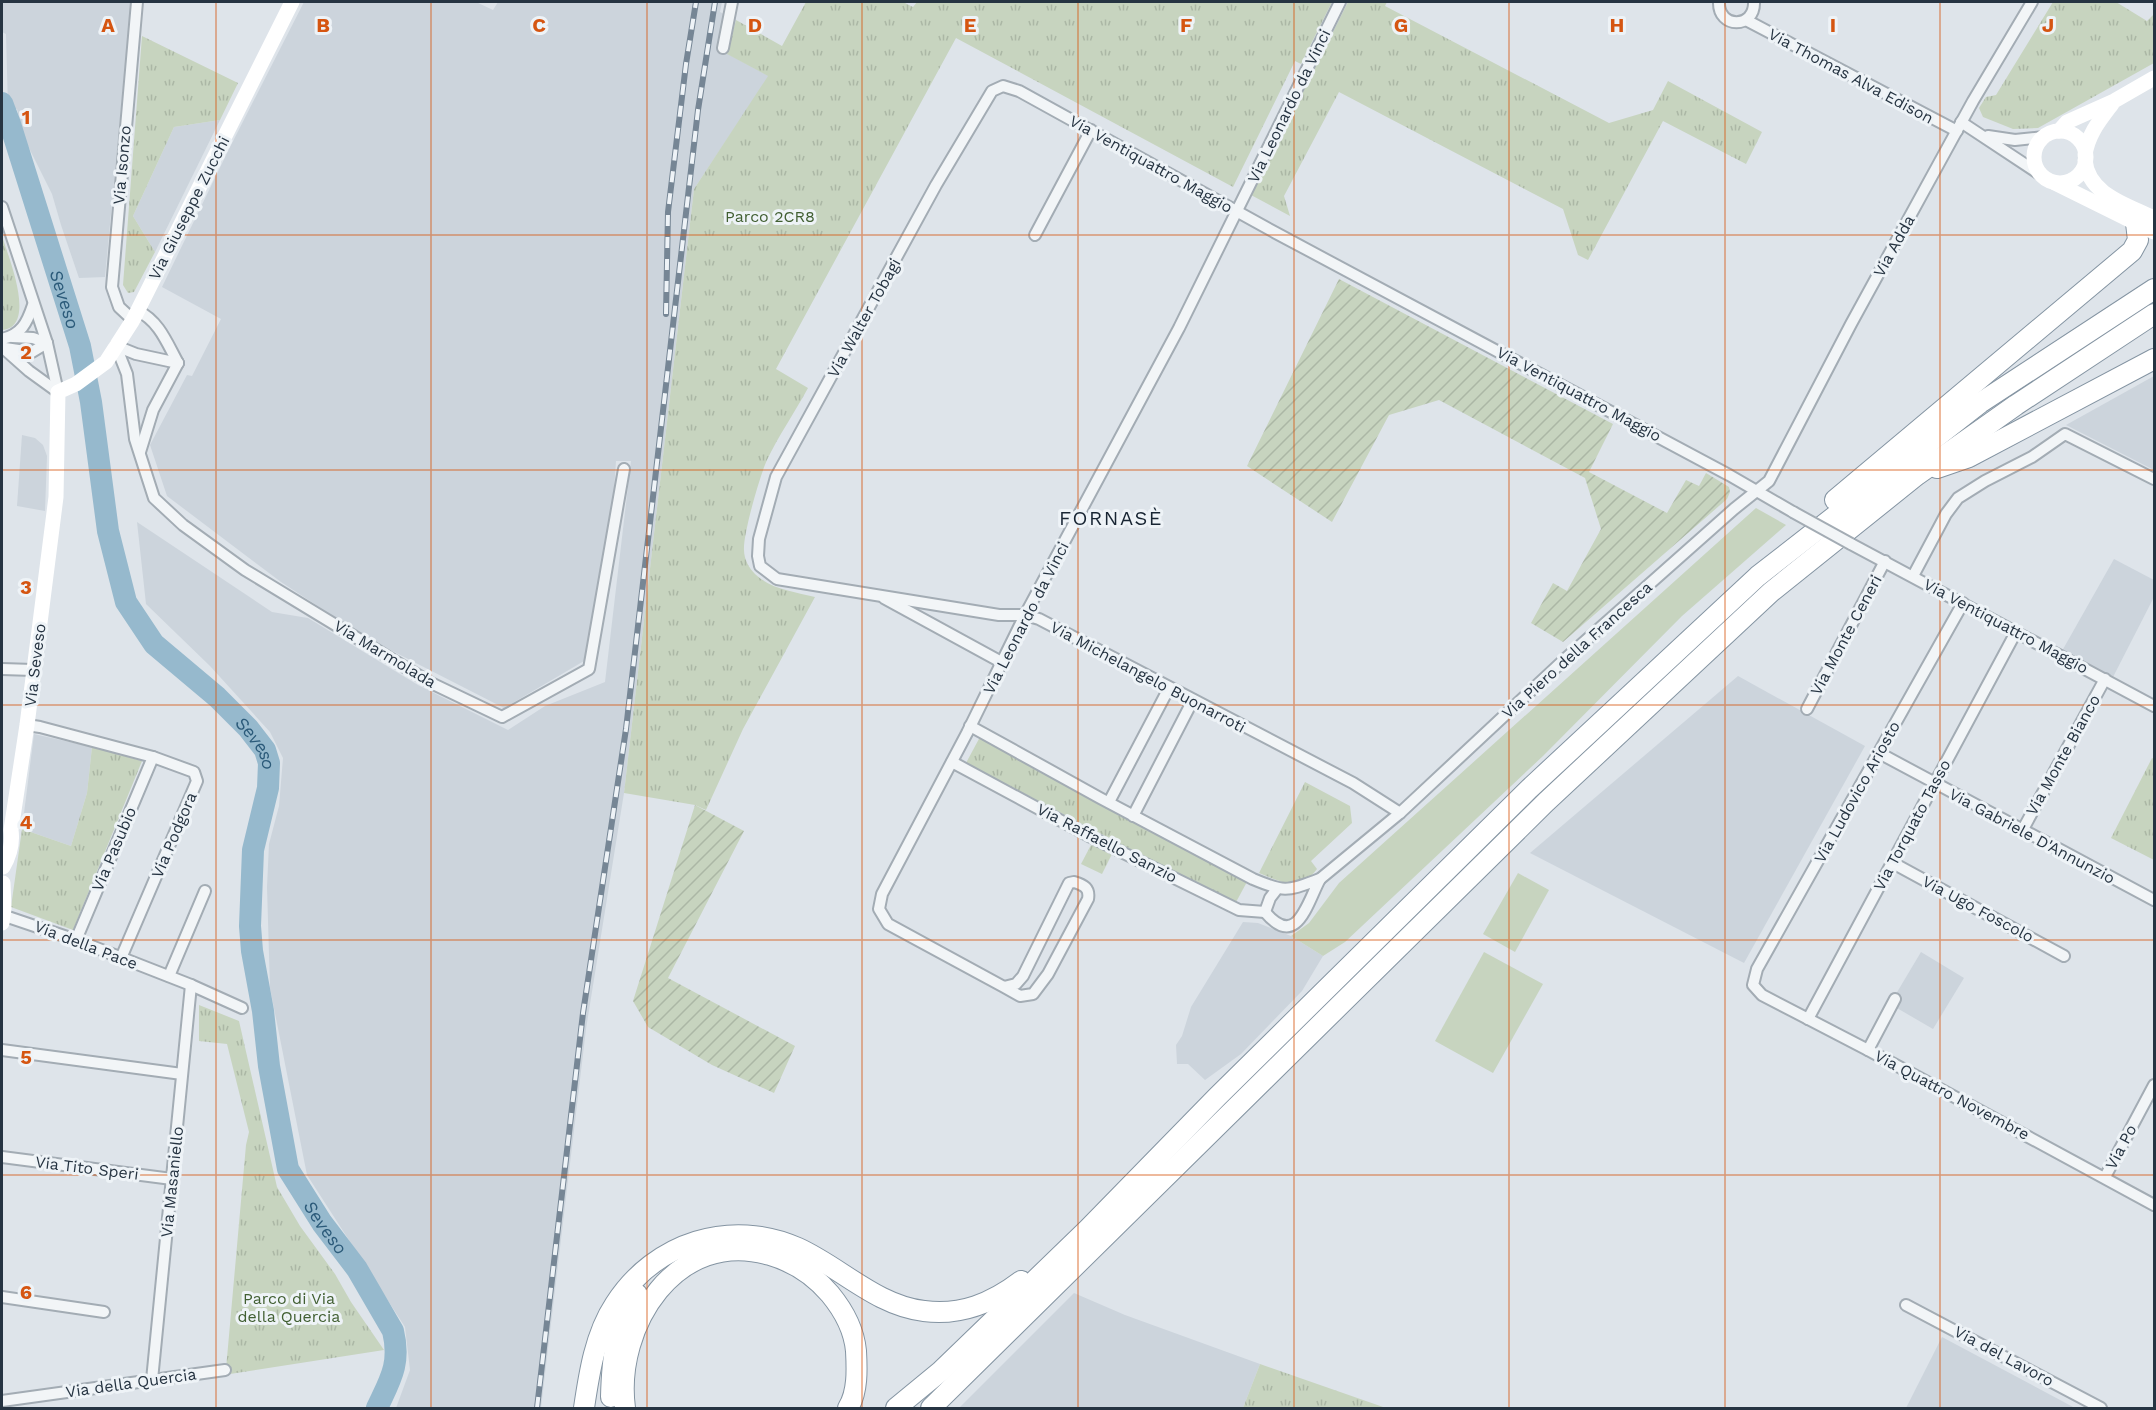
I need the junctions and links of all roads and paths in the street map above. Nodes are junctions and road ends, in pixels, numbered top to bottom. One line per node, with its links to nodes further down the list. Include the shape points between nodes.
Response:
1 (137, 2): 28 (street, Via Isonzo, via 112,287 119,307)
2 (292, 2): 28 (street, Via Giuseppe Zucchi)
3 (732, 2): 9 (street)
4 (1340, 2): 21 (street, Via Leonardo da Vinci)
5 (1719, 2): 8 (street, Via Thomas Alva Edison, via 1724,18)
6 (1754, 2): 8 (street)
7 (2032, 2): 13 (street, Via Adda)
8 (1746, 20): 13 (street, Via Thomas Alva Edison)
9 (723, 48)
10 (2154, 78): 12 (street)
11 (1003, 86): 14 (street, Via Ventiquattro Maggio); 41 (street, Via Walter Tobagi, via 992,91 936,185 776,477 759,539)
12 (2114, 101): 15 (street, via 2067,122); 18 (street, via 2093,129)
13 (1959, 127): 16 (street, Via Thomas Alva Edison); 39 (street, Via Adda, via 1769,481)
14 (1091, 130): 21 (street, Via Ventiquattro Maggio); 24 (street)
15 (2059, 131): 17 (street); 18 (street, via 2077,138)
16 (1982, 135): 17 (street, via 2015,140); 19 (street, Via Thomas Alva Edison)
17 (2044, 137): 19 (street, via 2036,146 2034,159)
18 (2085, 158): 19 (street, via 2075,178 2066,183); 22 (street, via 2091,178 2104,194)
19 (2048, 179): 22 (street)
20 (2, 207): 26 (street)
21 (1237, 211): 39 (street, Via Ventiquattro Maggio); 46 (street, Via Leonardo da Vinci)
22 (2145, 221): 23 (street); 42 (highway, via 2132,251 1778,546)
23 (2154, 232)
24 (1035, 235)
25 (2154, 288): 42 (highway, via 1980,404)
26 (33, 305): 29 (street, via 24,326); 30 (street)
27 (2154, 314): 37 (highway)
28 (135, 316): 31 (street, Via Giuseppe Zucchi); 33 (street, Via Isonzo, via 150,317)
29 (4, 343): 30 (street, via 33,338); 34 (street)
30 (46, 343): 34 (street)
31 (116, 346): 33 (street); 34 (street, Via Giuseppe Zucchi, via 106,362); 35 (street, Via Marmolada, via 126,374)
32 (2154, 359): 37 (highway, via 1969,457)
33 (178, 363): 35 (street, via 153,410)
34 (58, 392): 50 (street, Via Seveso, via 56,497)
35 (140, 453): 36 (street, Via Marmolada, via 154,498 183,525 246,570 361,641 431,683 502,717 589,669)
36 (624, 469)
37 (1917, 475): 100 (highway, via 1771,591 1546,802)
38 (2154, 479): 43 (street, via 2065,434 1958,498)
39 (1757, 491): 40 (street, Via Ventiquattro Maggio, bridge); 63 (street, Via Piero della Francesca, via 1565,659)
40 (1885, 561): 43 (street, Via Ventiquattro Maggio); 55 (street, Via Monte Ceneri)
41 (760, 566): 44 (street, Via Michelangelo Buonarroti, via 777,579)
42 (1758, 576): 95 (highway, via 1428,886)
43 (1913, 576): 45 (street, Via Ventiquattro Maggio)
44 (878, 594): 46 (street, Via Michelangelo Buonarroti, via 999,615); 48 (street, Via Michelangelo Buonarroti)
45 (1963, 603): 47 (street, Via Ventiquattro Maggio); 58 (street, Via Ludovico Ariosto)
46 (1025, 615): 48 (street, Via Leonardo da Vinci); 52 (street, Via Michelangelo Buonarroti)
47 (2016, 632): 51 (street, Via Ventiquattro Maggio); 61 (street, Via Torquato Tasso)
48 (1003, 663): 57 (street, Via Leonardo da Vinci)
49 (2, 669): 50 (street)
50 (33, 670): 56 (street, Via Seveso)
51 (2105, 679): 54 (street, Via Ventiquattro Maggio); 66 (street, Via Monte Bianco)
52 (1169, 688): 53 (street, Via Michelangelo Buonarroti); 62 (street)
53 (1193, 700): 63 (street, Via Michelangelo Buonarroti, via 1353,783); 64 (street)
54 (2154, 706)
55 (1807, 709)
56 (27, 725): 59 (street, Via Podgora); 65 (street, Via Seveso)
57 (970, 726): 60 (street, Via Leonardo da Vinci); 62 (street)
58 (1879, 753): 61 (street, Via Gabriele D'Annunzio); 81 (street, Via Ludovico Ariosto)
59 (153, 757): 77 (street, Via Pasubio); 79 (street, Via Podgora, via 194,772 197,781)
60 (952, 762): 75 (street, Via Raffaello Sanzio, via 1239,910); 83 (street, Via Leonardo da Vinci, via 882,894 879,909 888,924)
61 (1934, 784): 66 (street, Via Gabriele D'Annunzio); 68 (street, Via Torquato Tasso)
62 (1108, 802): 64 (street)
63 (1400, 813): 70 (street, Via Piero della Francesca)
64 (1133, 816): 72 (street)
65 (12, 830): 67 (street, Via Seveso); 69 (street, Via Seveso, via 9,857)
66 (2022, 831): 74 (street, Via Gabriele D'Annunzio)
67 (2, 846)
68 (1891, 862): 78 (street, Via Ugo Foscolo); 86 (street, Via Torquato Tasso)
69 (2, 867): 71 (street, Via Seveso)
70 (1320, 879): 72 (street, via 1291,889); 75 (street, via 1297,924 1287,927)
71 (2, 884): 76 (street, Via Seveso)
72 (1277, 889): 75 (street)
73 (205, 891): 80 (street)
74 (2154, 900)
75 (1265, 912)
76 (2, 918): 77 (street, Via della Pace)
77 (76, 940): 79 (street, Via della Pace)
78 (2064, 956)
79 (122, 958): 80 (street, Via della Pace)
80 (169, 976): 82 (street, Via della Pace)
81 (1752, 982): 86 (street, Via Quattro Novembre, via 1758,993)
82 (191, 985): 85 (street, Via della Pace); 89 (street, Via Masaniello)
83 (1004, 987): 83 (street, via 1020,996 1033,994 1088,899 1087,888 1070,883 1023,976 1016,984)
84 (1895, 999): 88 (street)
85 (242, 1008)
86 (1808, 1019): 88 (street, Via Quattro Novembre)
87 (2, 1050): 89 (street)
88 (1869, 1050): 92 (street, Via Quattro Novembre)
89 (182, 1074): 93 (street, Via Masaniello)
90 (2154, 1085): 92 (street, Via Po)
91 (2, 1157): 93 (street, Via Tito Speri)
92 (2105, 1178): 94 (street, Via Quattro Novembre)
93 (172, 1179): 102 (street, Via Masaniello)
94 (2154, 1205)
95 (1087, 1230): 96 (highway, via 1002,1294 978,1306 952,1312 922,1311 897,1304 798,1248 762,1236 727,1235); 108 (highway, via 941,1371)
96 (687, 1244): 104 (highway, via 655,1261 615,1304 603,1329); 105 (highway, via 642,1286 626,1311 617,1333 612,1364)
97 (2, 1297): 99 (street)
98 (1906, 1305): 111 (street, Via del Lavoro)
99 (104, 1312)
100 (1026, 1317): 109 (highway); 110 (highway, via 987,1370)
101 (225, 1370): 102 (street, Via della Quercia)
102 (152, 1380): 103 (street, Via della Quercia)
103 (2, 1401)
104 (584, 1408)
105 (613, 1408)
106 (625, 1408): 107 (highway, via 631,1337 653,1296 695,1261 726,1251 758,1251 791,1261 819,1280 842,1308 855,1336 857,1371)
107 (848, 1408)
108 (897, 1408)
109 (932, 1408)
110 (947, 1408)
111 (2101, 1408)

